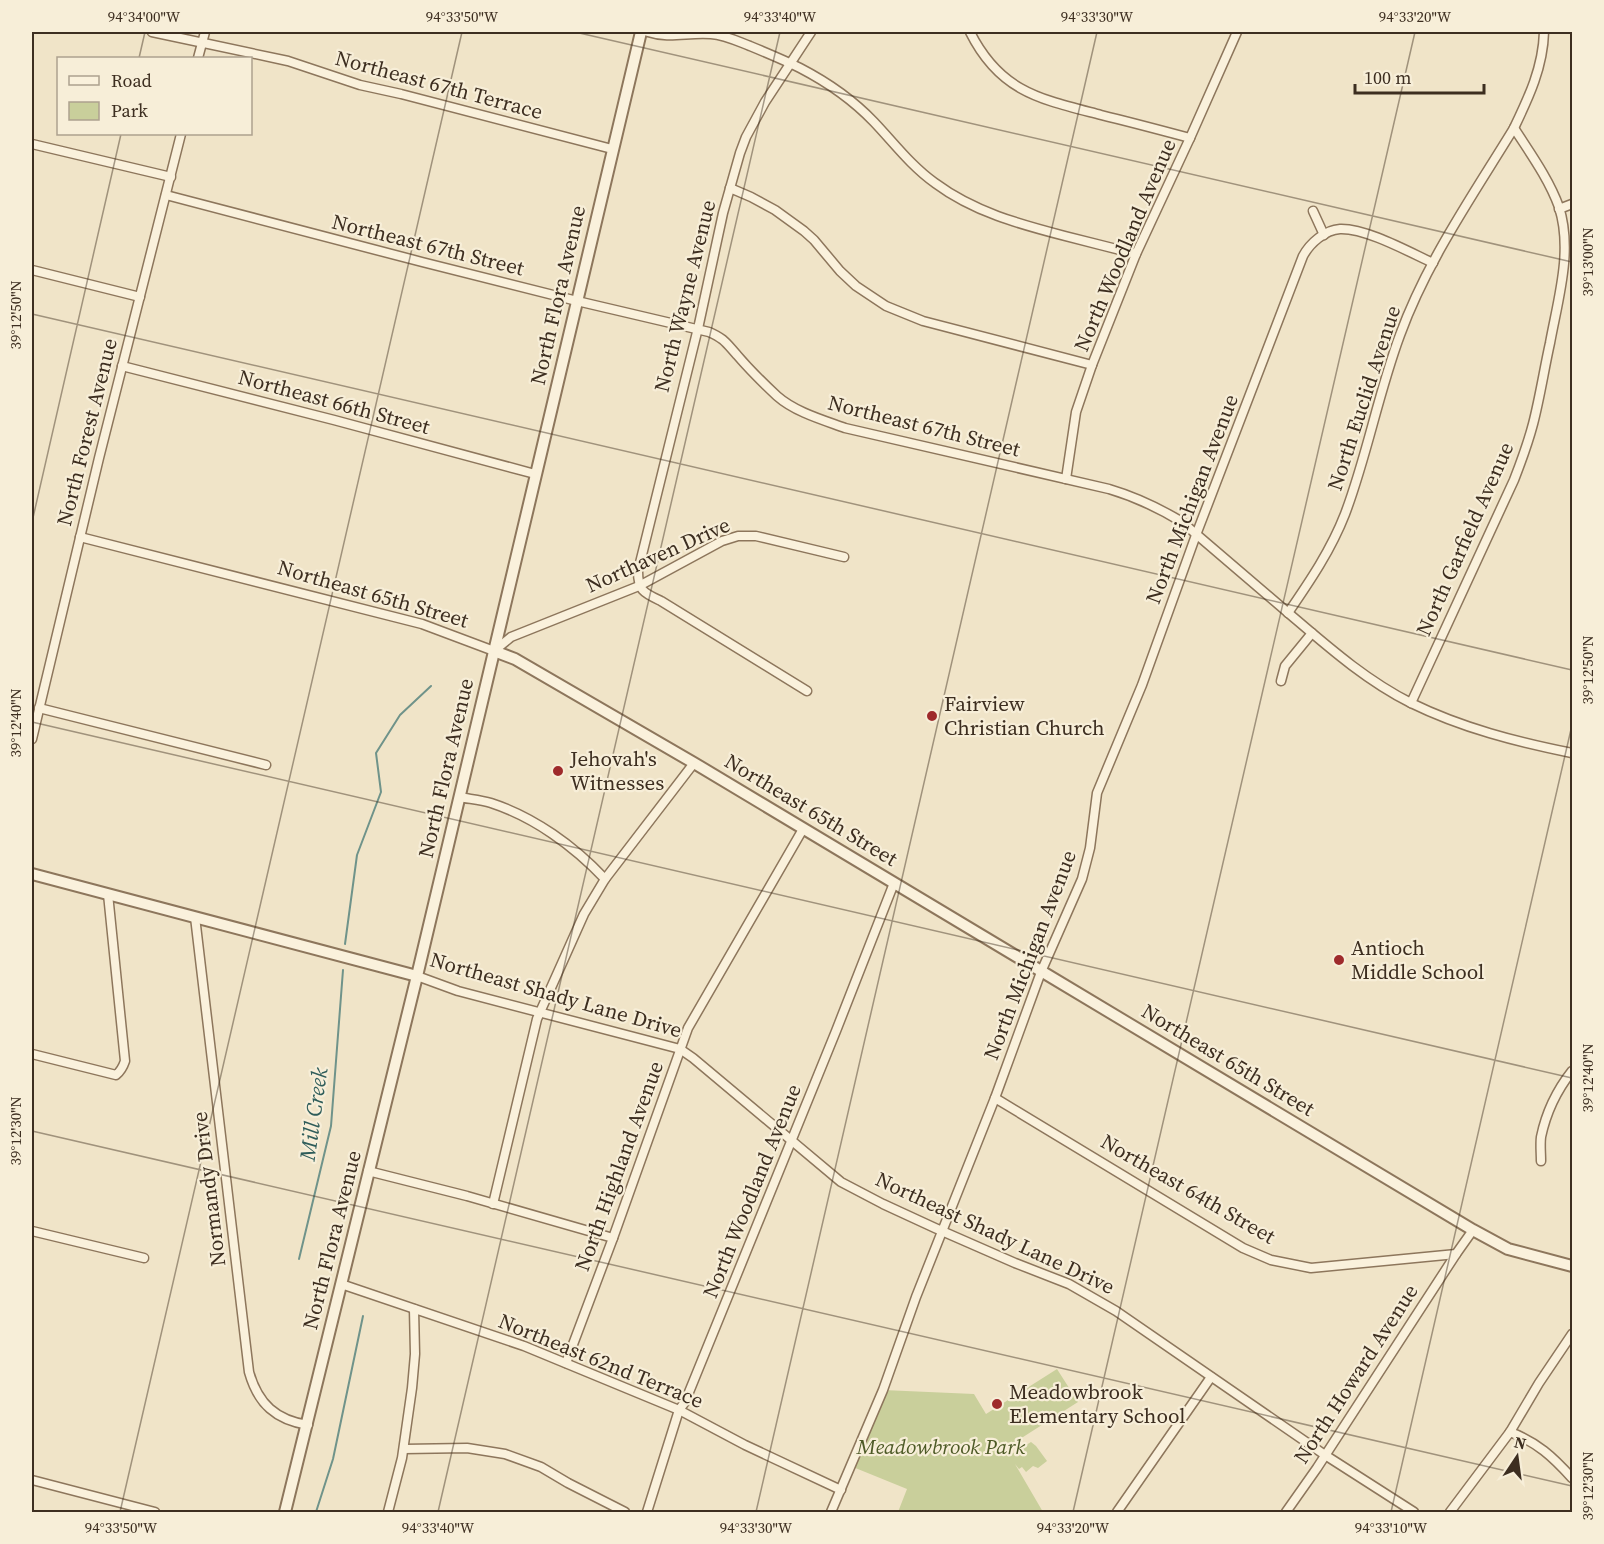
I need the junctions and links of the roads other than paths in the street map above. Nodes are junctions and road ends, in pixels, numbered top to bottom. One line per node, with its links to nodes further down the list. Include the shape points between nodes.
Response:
1 (152, 32): 9 (street, Northeast 67th Terrace)
2 (205, 32): 9 (street)
3 (641, 32): 16 (street, North Flora Avenue)
4 (648, 32): 11 (street, via 664,36 724,36)
5 (812, 32): 11 (street, North Wayne Avenue)
6 (970, 32): 14 (street, via 995,70 1031,95)
7 (1237, 32): 14 (street, North Woodland Avenue)
8 (1544, 32): 12 (street, North Euclid Avenue, via 1539,71)
9 (202, 43): 10 (street); 16 (street, Northeast 67th Terrace, via 288,61 360,85)
10 (198, 57)
11 (791, 63): 18 (street, North Wayne Avenue, via 746,137); 24 (street, via 839,92 872,120 906,159 960,199 1020,224)
12 (1514, 128): 21 (street, North Garfield Avenue, via 1544,175); 25 (street, North Euclid Avenue)
13 (181, 135): 17 (street, North Forest Avenue)
14 (1190, 138): 24 (street, North Woodland Avenue)
15 (32, 144): 17 (street)
16 (612, 149): 28 (street, North Flora Avenue)
17 (171, 177): 19 (street, North Forest Avenue)
18 (730, 188): 29 (street, North Wayne Avenue); 30 (street, via 790,221 814,240 848,278 886,306 923,321)
19 (166, 195): 27 (street, North Forest Avenue); 28 (street, Northeast 67th Street)
20 (1572, 204): 21 (street)
21 (1559, 209): 43 (street, North Garfield Avenue, via 1564,234 1562,280 1528,442)
22 (1313, 211): 23 (street)
23 (1324, 235): 25 (street, via 1340,229 1366,234); 34 (street, North Michigan Avenue, via 1303,256)
24 (1136, 254): 30 (street, North Woodland Avenue)
25 (1433, 263): 38 (street, North Euclid Avenue, via 1389,366 1344,517 1318,570)
26 (32, 270): 27 (street)
27 (140, 297): 31 (street, North Forest Avenue)
28 (576, 301): 29 (street, Northeast 67th Street); 32 (street, North Flora Avenue)
29 (697, 330): 33 (street, Northeast 67th Street, via 724,340 779,398 819,419 863,433); 37 (street, North Wayne Avenue, via 638,571)
30 (1092, 365): 33 (street, North Woodland Avenue, via 1076,412)
31 (122, 366): 32 (street, Northeast 66th Street); 35 (street, North Forest Avenue)
32 (535, 474): 40 (street, North Flora Avenue)
33 (1066, 479): 34 (street, Northeast 67th Street, via 1140,499 1182,522)
34 (1196, 535): 38 (street, Northeast 67th Street); 56 (street, North Michigan Avenue, via 1138,696 1097,793 1082,879)
35 (80, 537): 40 (street, Northeast 65th Street, via 422,624); 44 (street, North Forest Avenue)
36 (844, 557): 37 (street, Northaven Drive, via 756,536 738,536)
37 (639, 586): 40 (street, Northaven Drive, via 511,637); 42 (street, via 644,593)
38 (1288, 613): 39 (street, Northeast 67th Street)
39 (1312, 633): 41 (street, via 1285,666); 43 (street, Northeast 67th Street, via 1355,668)
40 (494, 651): 47 (street, Northeast 65th Street, via 515,659); 49 (street, North Flora Avenue)
41 (1281, 681)
42 (807, 691)
43 (1411, 703): 46 (street, Northeast 67th Street, via 1466,726)
44 (39, 708): 45 (street, North Forest Avenue); 48 (street)
45 (32, 740)
46 (1572, 753)
47 (694, 763): 50 (street, Northeast 65th Street); 52 (street)
48 (266, 765)
49 (459, 796): 52 (street, via 491,803 536,824 576,852); 57 (street, North Flora Avenue)
50 (803, 829): 53 (street, Northeast 65th Street); 59 (street, North Highland Avenue, via 688,1028)
51 (32, 874): 54 (street, Northeast Shady Lane Drive)
52 (605, 879): 58 (street, via 584,914)
53 (894, 883): 56 (street, Northeast 65th Street); 63 (street, North Woodland Avenue)
54 (108, 894): 55 (street, Northeast Shady Lane Drive); 60 (street, via 125,1060 121,1071 116,1075)
55 (195, 917): 57 (street, Northeast Shady Lane Drive); 80 (street, Normandy Drive, via 249,1372 257,1393 271,1410 285,1419)
56 (1041, 972): 62 (street, North Michigan Avenue); 67 (street, Northeast 65th Street)
57 (417, 976): 58 (street, Northeast Shady Lane Drive); 65 (street, North Flora Avenue)
58 (539, 1013): 59 (street, Northeast Shady Lane Drive); 66 (street)
59 (680, 1049): 63 (street, Northeast Shady Lane Drive); 70 (street, North Highland Avenue)
60 (32, 1054)
61 (1572, 1071): 64 (street, via 1561,1085 1545,1124)
62 (995, 1098): 69 (street, North Michigan Avenue); 71 (street, Northeast 64th Street, via 1243,1248 1271,1260 1311,1268)
63 (791, 1141): 69 (street, Northeast Shady Lane Drive, via 841,1182); 79 (street, North Woodland Avenue, via 686,1402)
64 (1541, 1161)
65 (368, 1171): 66 (street); 74 (street, North Flora Avenue)
66 (494, 1204): 70 (street)
67 (1473, 1230): 71 (street); 73 (street, via 1508,1249)
68 (32, 1231): 72 (street)
69 (942, 1232): 78 (street, Northeast Shady Lane Drive, via 1069,1284 1116,1311); 86 (street, North Michigan Avenue)
70 (613, 1238): 77 (street, North Highland Avenue)
71 (1456, 1254): 83 (street, North Howard Avenue)
72 (144, 1258)
73 (1572, 1266)
74 (341, 1284): 75 (street, Northeast 62nd Terrace); 80 (street, North Flora Avenue)
75 (414, 1309): 77 (street, Northeast 62nd Terrace); 82 (street, via 416,1354)
76 (1572, 1334): 81 (street)
77 (566, 1363): 79 (street, Northeast 62nd Terrace)
78 (1211, 1377): 83 (street, Northeast Shady Lane Drive); 93 (street)
79 (679, 1410): 86 (street, Northeast 62nd Terrace); 91 (street, North Woodland Avenue)
80 (308, 1425): 88 (street, North Flora Avenue)
81 (1510, 1432): 84 (street, via 1549,1454); 96 (street)
82 (404, 1449): 89 (street); 90 (street, via 467,1448 505,1454 541,1467)
83 (1325, 1455): 94 (street, North Howard Avenue); 95 (street, Northeast Shady Lane Drive)
84 (1572, 1478)
85 (32, 1480): 87 (street)
86 (841, 1490): 92 (street, North Michigan Avenue)
87 (149, 1512)
88 (285, 1512)
89 (388, 1512)
90 (625, 1512)
91 (647, 1512)
92 (831, 1512)
93 (1117, 1512)
94 (1286, 1512)
95 (1414, 1512)
96 (1450, 1512)

